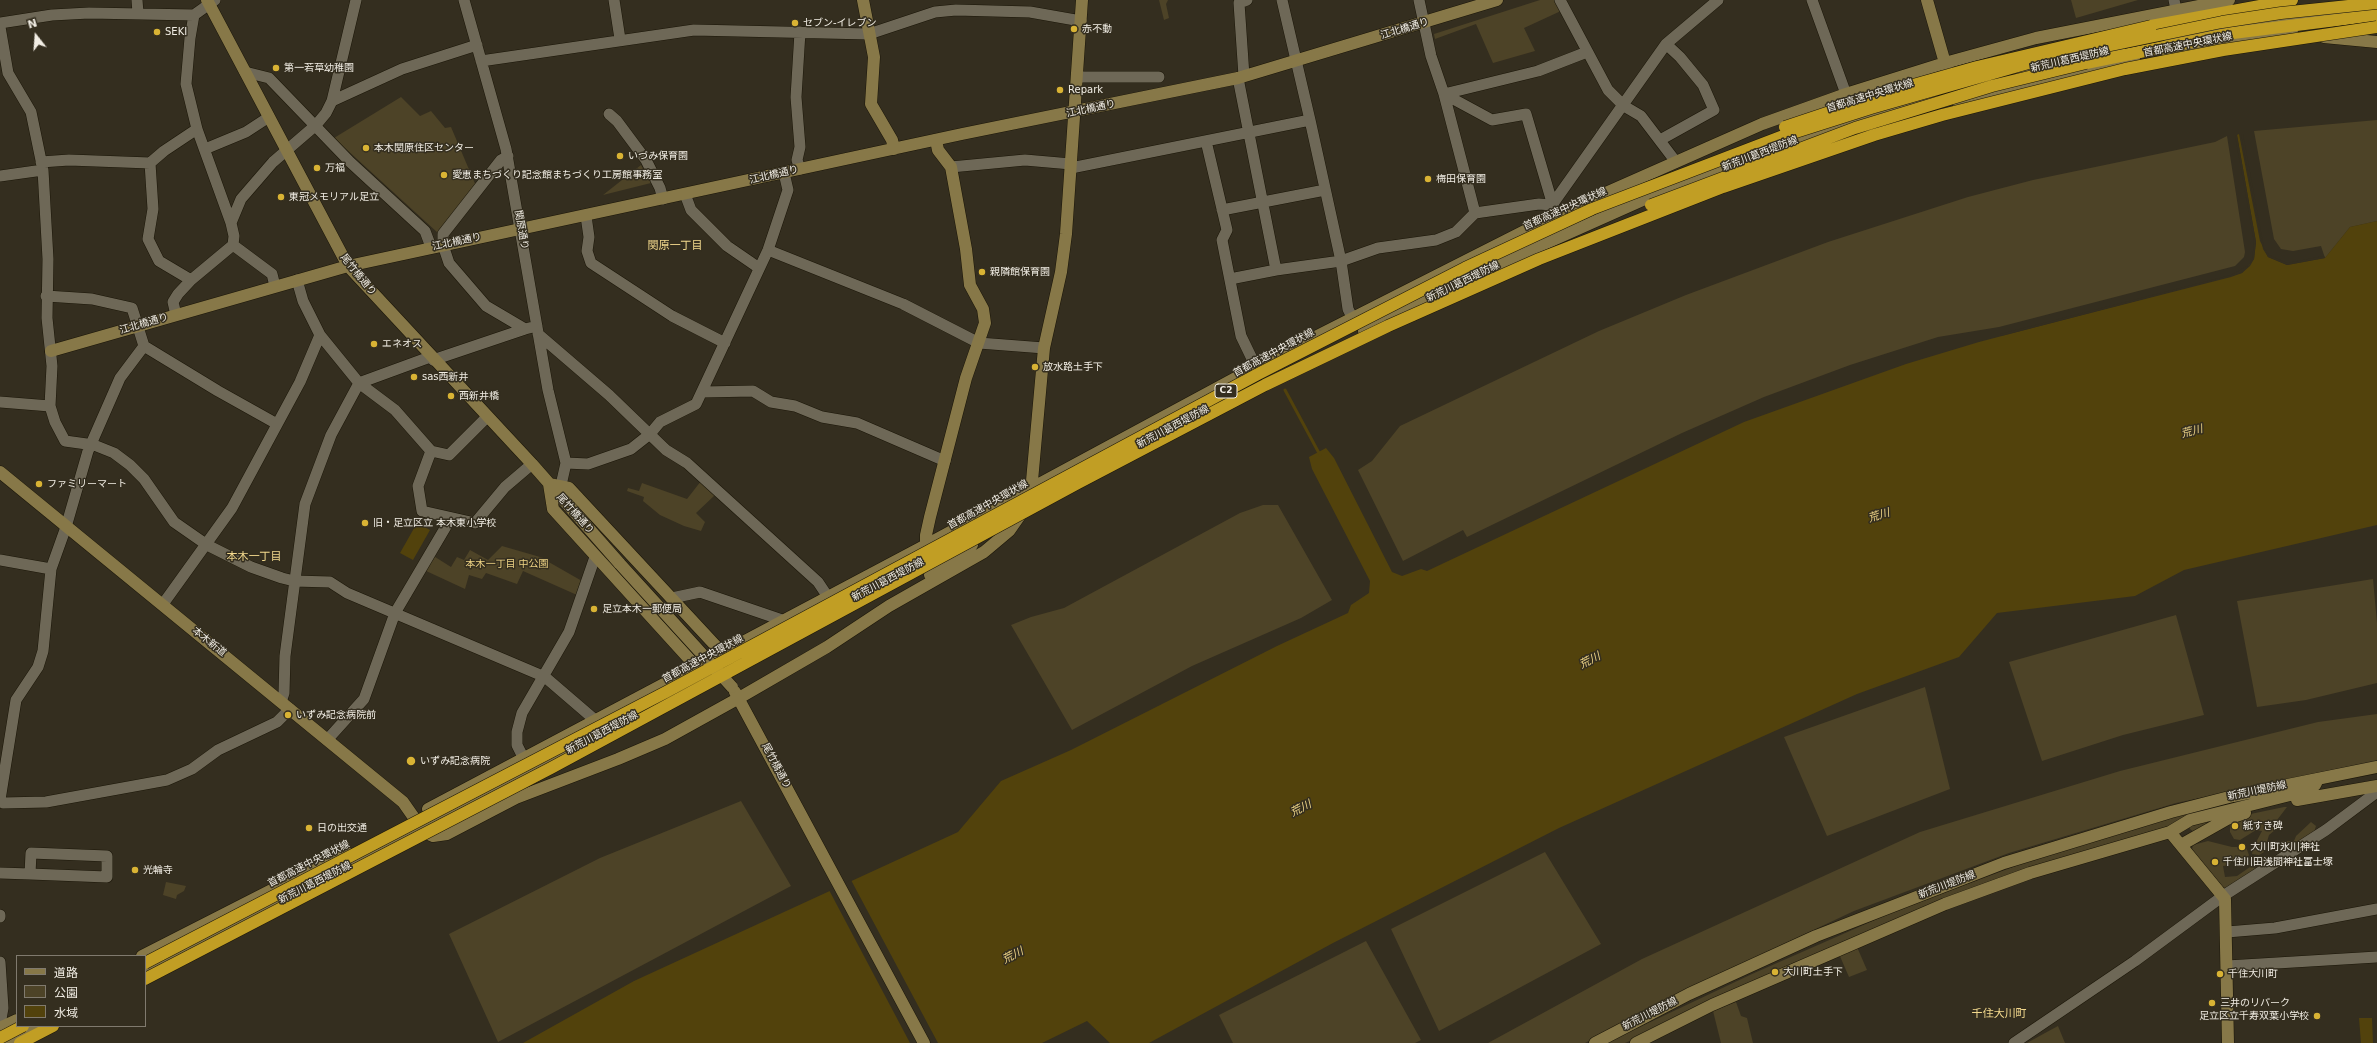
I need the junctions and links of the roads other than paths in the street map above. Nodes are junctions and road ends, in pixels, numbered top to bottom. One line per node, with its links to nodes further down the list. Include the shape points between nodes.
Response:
1 (137, 0): 21 (street)
2 (464, 0): 36 (street, 関原通り)
3 (614, 0): 33 (street)
4 (863, 0): 30 (main road)
5 (1082, 0): 24 (main road)
6 (1247, 0): 45 (street, via 1239,3)
7 (1282, 0): 39 (street)
8 (1419, 0): 26 (street)
9 (1498, 0): 26 (main road, 江北橋通り)
10 (1560, 0): 37 (street)
11 (1718, 0): 35 (street)
12 (1812, 0): 48 (street)
13 (1926, 0): 40 (main road)
14 (2229, 0): 19 (main road, 新荒川葛西堤防線)
15 (2292, 0): 65 (highway, bridge, via 2151,26 2046,49 1899,89 1780,129)
16 (211, 1): 22 (street); 41 (main road, 尾竹橋通り)
17 (355, 1): 49 (street)
18 (2377, 3): 65 (highway, 首都高速中央環状線 / C2, bridge, via 2222,22 2039,60 1871,108)
19 (2175, 5): 40 (main road, 新荒川葛西堤防線, via 2036,38)
20 (2377, 9): 46 (main road, 新荒川葛西堤防線, via 2266,22 2171,38 2040,67)
21 (138, 13): 22 (street); 25 (street, via 52,15)
22 (194, 15): 56 (street, via 186,84)
23 (2377, 15): 31 (highway)
24 (1081, 21): 30 (street, via 1030,12 956,10 935,12); 43 (main road)
25 (0, 23)
26 (1424, 23): 39 (main road, 江北橋通り); 47 (street, via 1431,56)
27 (0, 27): 42 (street)
28 (2377, 27): 89 (highway, 首都高速中央環状線 / C2, bridge, via 2231,48 2125,69 1942,115 1738,181)
29 (800, 32): 30 (street); 33 (street, via 694,30); 71 (street, via 796,97 800,147 797,160)
30 (869, 34): 62 (main road, via 874,57 871,104 892,140)
31 (2233, 34): 32 (highway); 89 (highway, bridge, via 2086,63 1992,86 1855,128 1646,207 1606,224)
32 (2289, 35): 34 (main road); 46 (main road, via 2225,42 2160,54 2033,82 1958,102)
33 (620, 39): 38 (street)
34 (2377, 42)
35 (1666, 44): 50 (street); 59 (street, via 1703,85 1714,110)
36 (477, 45): 38 (street, 関原通り); 49 (street, via 402,69)
37 (1587, 52): 47 (street, via 1538,71); 50 (street, via 1608,90)
38 (481, 61): 64 (street, 関原通り)
39 (1297, 62): 45 (main road, 江北橋通り); 54 (street)
40 (1946, 63): 46 (main road); 48 (main road, 新荒川葛西堤防線)
41 (245, 72): 53 (main road, 尾竹橋通り); 55 (street, via 268,78)
42 (4, 75): 68 (street, via 31,112)
43 (1078, 77): 44 (street); 51 (main road)
44 (1159, 77)
45 (1241, 77): 51 (main road, 江北橋通り); 57 (street)
46 (1952, 90): 84 (main road, 新荒川葛西堤防線, via 1784,144 1665,190)
47 (1444, 94): 79 (street, via 1492,120 1526,114); 80 (street)
48 (1846, 94): 66 (main road, 新荒川葛西堤防線, via 1762,124)
49 (332, 101): 55 (street)
50 (1624, 106): 59 (street, via 1641,116); 79 (street)
51 (1075, 112): 58 (main road, 江北橋通り); 69 (main road)
52 (609, 114): 76 (street, via 646,160)
53 (268, 117): 61 (street, via 246,132); 63 (main road, 尾竹橋通り)
54 (1310, 120): 57 (street); 74 (street)
55 (316, 125): 63 (street); 87 (street, via 350,162 425,231)
56 (197, 129): 61 (street); 67 (street)
57 (1248, 133): 60 (street); 77 (street)
58 (936, 140): 62 (main road, 江北橋通り); 70 (main road, via 938,150)
59 (1660, 140): 66 (street)
60 (1206, 141): 69 (street); 78 (street)
61 (204, 149): 82 (street)
62 (894, 149): 71 (main road, 江北橋通り)
63 (287, 151): 82 (street, via 273,162 240,199); 91 (main road, 尾竹橋通り)
64 (508, 156): 83 (street, 関原通り); 86 (street, via 501,160 444,234)
65 (1714, 161): 170 (highway, 首都高速中央環状線 / C2, bridge, via 1528,238 1379,312 1079,469 659,696)
66 (1676, 162): 79 (main road, 新荒川葛西堤防線)
67 (150, 163): 68 (street, via 69,160); 95 (street, via 153,209 148,239 159,262)
68 (42, 166): 73 (street); 98 (street, via 48,259)
69 (1071, 166): 70 (street, via 1025,160); 108 (main road, via 1061,272)
70 (951, 167): 106 (main road, via 970,285 983,309 985,323)
71 (800, 169): 72 (main road, 江北橋通り)
72 (784, 173): 75 (main road, 江北橋通り); 88 (street, via 788,190)
73 (0, 176)
74 (1325, 190): 77 (street); 90 (street)
75 (685, 194): 76 (main road, 江北橋通り); 92 (street, via 691,210 727,246)
76 (663, 199): 81 (main road, 江北橋通り)
77 (1264, 204): 78 (street); 93 (street)
78 (1222, 210): 94 (street, via 1227,230 1222,240)
79 (1554, 210): 80 (street, via 1539,204); 84 (street); 100 (main road, 新荒川葛西堤防線)
80 (1475, 214): 90 (street, via 1456,232 1436,240 1378,248)
81 (586, 216): 83 (main road, 江北橋通り); 105 (street, via 589,237 586,251 591,262 672,316)
82 (231, 224): 85 (street)
83 (520, 229): 86 (main road, 江北橋通り); 103 (street, 関原通り)
84 (1565, 234): 127 (main road, 新荒川葛西堤防線, via 1264,380)
85 (233, 245): 95 (street); 97 (street, via 272,274)
86 (443, 245): 87 (main road, 江北橋通り); 102 (street, via 449,263 486,306)
87 (431, 248): 91 (main road, 江北橋通り)
88 (768, 250): 92 (street); 106 (street, via 903,304)
89 (1539, 259): 173 (highway, 首都高速中央環状線 / C2, bridge, via 1395,323 1265,385 565,760)
90 (1341, 261): 93 (street); 100 (street, via 1348,309)
91 (348, 266): 96 (main road, 江北橋通り); 110 (main road, 尾竹橋通り)
92 (758, 268): 105 (street)
93 (1276, 270): 94 (street)
94 (1230, 279): 111 (street, via 1241,336)
95 (191, 280): 99 (street, via 173,302)
96 (297, 280): 97 (main road, 江北橋通り); 104 (street, via 303,301)
97 (275, 286): 99 (main road, 江北橋通り)
98 (46, 296): 101 (street, via 92,299 132,308); 109 (street)
99 (176, 315): 101 (main road, 江北橋通り)
100 (1352, 317): 111 (main road, 新荒川葛西堤防線)
101 (139, 326): 107 (street); 109 (main road, 江北橋通り)
102 (525, 329): 103 (street); 110 (street)
103 (538, 330): 118 (street); 122 (street, 関原通り, via 548,390)
104 (320, 335): 112 (street); 117 (street, via 300,382)
105 (725, 343): 113 (street)
106 (979, 343): 108 (street); 121 (main road, via 966,378)
107 (144, 346): 117 (street); 119 (street, via 120,378)
108 (1044, 348): 125 (main road)
109 (51, 351): 115 (street)
110 (432, 358): 112 (street); 116 (main road, 尾竹橋通り)
111 (1256, 367): 125 (main road, 新荒川葛西堤防線)
112 (359, 383): 120 (street, via 395,410); 135 (street, via 331,435 305,504)
113 (703, 392): 118 (street, via 696,404 686,411 669,416); 121 (street, via 753,391 771,402 795,406 822,417 857,423)
114 (0, 402): 115 (street)
115 (50, 406): 119 (street, via 65,441)
116 (487, 417): 120 (street, via 449,455); 123 (main road, 尾竹橋通り)
117 (277, 424): 130 (street, via 232,508)
118 (650, 434): 122 (street, via 631,449 588,464); 136 (street, via 666,450 687,463 806,571 818,582)
119 (90, 446): 129 (street); 130 (street, via 114,453 130,465 144,479 174,522)
120 (431, 451): 128 (street, via 418,486 422,511)
121 (945, 461): 131 (main road, via 926,535)
122 (566, 463): 126 (street)
123 (532, 464): 126 (main road, 尾竹橋通り); 128 (street, via 505,487 475,523)
124 (0, 472): 129 (main road, 本木新道)
125 (1033, 486): 127 (main road); 131 (main road, 新荒川葛西堤防線)
126 (556, 489): 132 (main road, via 553,509); 137 (main road, via 569,488); 146 (main road, 尾竹橋通り, bridge)
127 (1026, 505): 142 (main road, 新荒川葛西堤防線); 146 (main road, via 1009,531 984,552 889,606 827,647)
128 (451, 518): 139 (street)
129 (66, 527): 134 (street); 138 (main road, 本木新道)
130 (207, 545): 135 (street, via 264,573); 138 (street)
131 (926, 545): 136 (main road, 新荒川葛西堤防線)
132 (595, 557): 143 (main road); 144 (street, via 569,632)
133 (0, 560): 134 (street)
134 (51, 568): 155 (street, via 43,651 38,667 16,700)
135 (294, 581): 139 (street, via 330,582 347,593); 147 (street, via 285,656)
136 (828, 597): 140 (main road, 新荒川葛西堤防線)
137 (672, 598): 140 (street, via 700,592); 141 (main road)
138 (163, 604): 147 (main road, 本木新道)
139 (395, 613): 144 (street); 149 (street, via 364,699)
140 (785, 620): 141 (main road, 新荒川葛西堤防線)
141 (723, 653): 142 (main road); 143 (main road, 新荒川葛西堤防線)
142 (732, 663): 145 (main road, 新荒川葛西堤防線)
143 (697, 667): 145 (main road); 148 (main road, 新荒川葛西堤防線)
144 (544, 677): 148 (street); 150 (street, via 522,713 517,732 517,745)
145 (706, 678): 158 (main road, 新荒川葛西堤防線)
146 (739, 698): 158 (main road, via 665,739 516,798 447,834 430,836); 180 (main road, 尾竹橋通り)
147 (285, 705): 149 (main road, 本木新道); 155 (street, via 277,722 218,750 192,769 167,780 46,802 3,803)
148 (595, 720): 150 (main road, 新荒川葛西堤防線)
149 (327, 740): 156 (main road, 本木新道, via 402,802)
150 (524, 759): 156 (main road, 新荒川葛西堤防線)
151 (2377, 767): 152 (main road, 新荒川堤防線)
152 (2318, 779): 157 (main road, 新荒川堤防線, via 2311,789 2306,791); 181 (main road, 新荒川堤防線, via 2233,796 2171,812 2056,845 1998,866 1816,936 1689,994)
153 (2377, 786): 160 (main road, via 2287,801 2236,815)
154 (2377, 792): 164 (street, via 2326,830)
155 (0, 800)
156 (415, 816): 158 (main road, 本木新道); 167 (main road, 新荒川葛西堤防線)
157 (2190, 820): 159 (main road, 新荒川堤防線); 160 (main road, via 2186,824 2186,831 2189,835)
158 (422, 828): 172 (main road, 新荒川葛西堤防線)
159 (2170, 832): 161 (main road); 182 (main road, 新荒川堤防線, via 2030,873 1945,904 1712,1005)
160 (2198, 835): 161 (main road)
161 (2181, 845): 164 (main road)
162 (0, 873): 163 (street)
163 (30, 874): 163 (street, via 107,877 107,856 31,853)
164 (2223, 896): 166 (main road, via 2226,902); 183 (street)
165 (2377, 909): 166 (street, via 2275,928)
166 (2227, 932): 171 (main road)
167 (144, 955)
168 (2377, 957): 171 (street)
169 (0, 962): 175 (street, via 3,1008)
170 (146, 962)
171 (2227, 966): 184 (main road)
172 (146, 970)
173 (146, 978)
174 (16, 1020): 175 (main road)
175 (1, 1023): 179 (street)
176 (22, 1027): 179 (highway, bridge)
177 (35, 1027): 179 (main road)
178 (50, 1027): 179 (highway)
179 (9, 1041)
180 (924, 1043)
181 (1595, 1043)
182 (1636, 1043)
183 (2014, 1043)
184 (2228, 1043)

